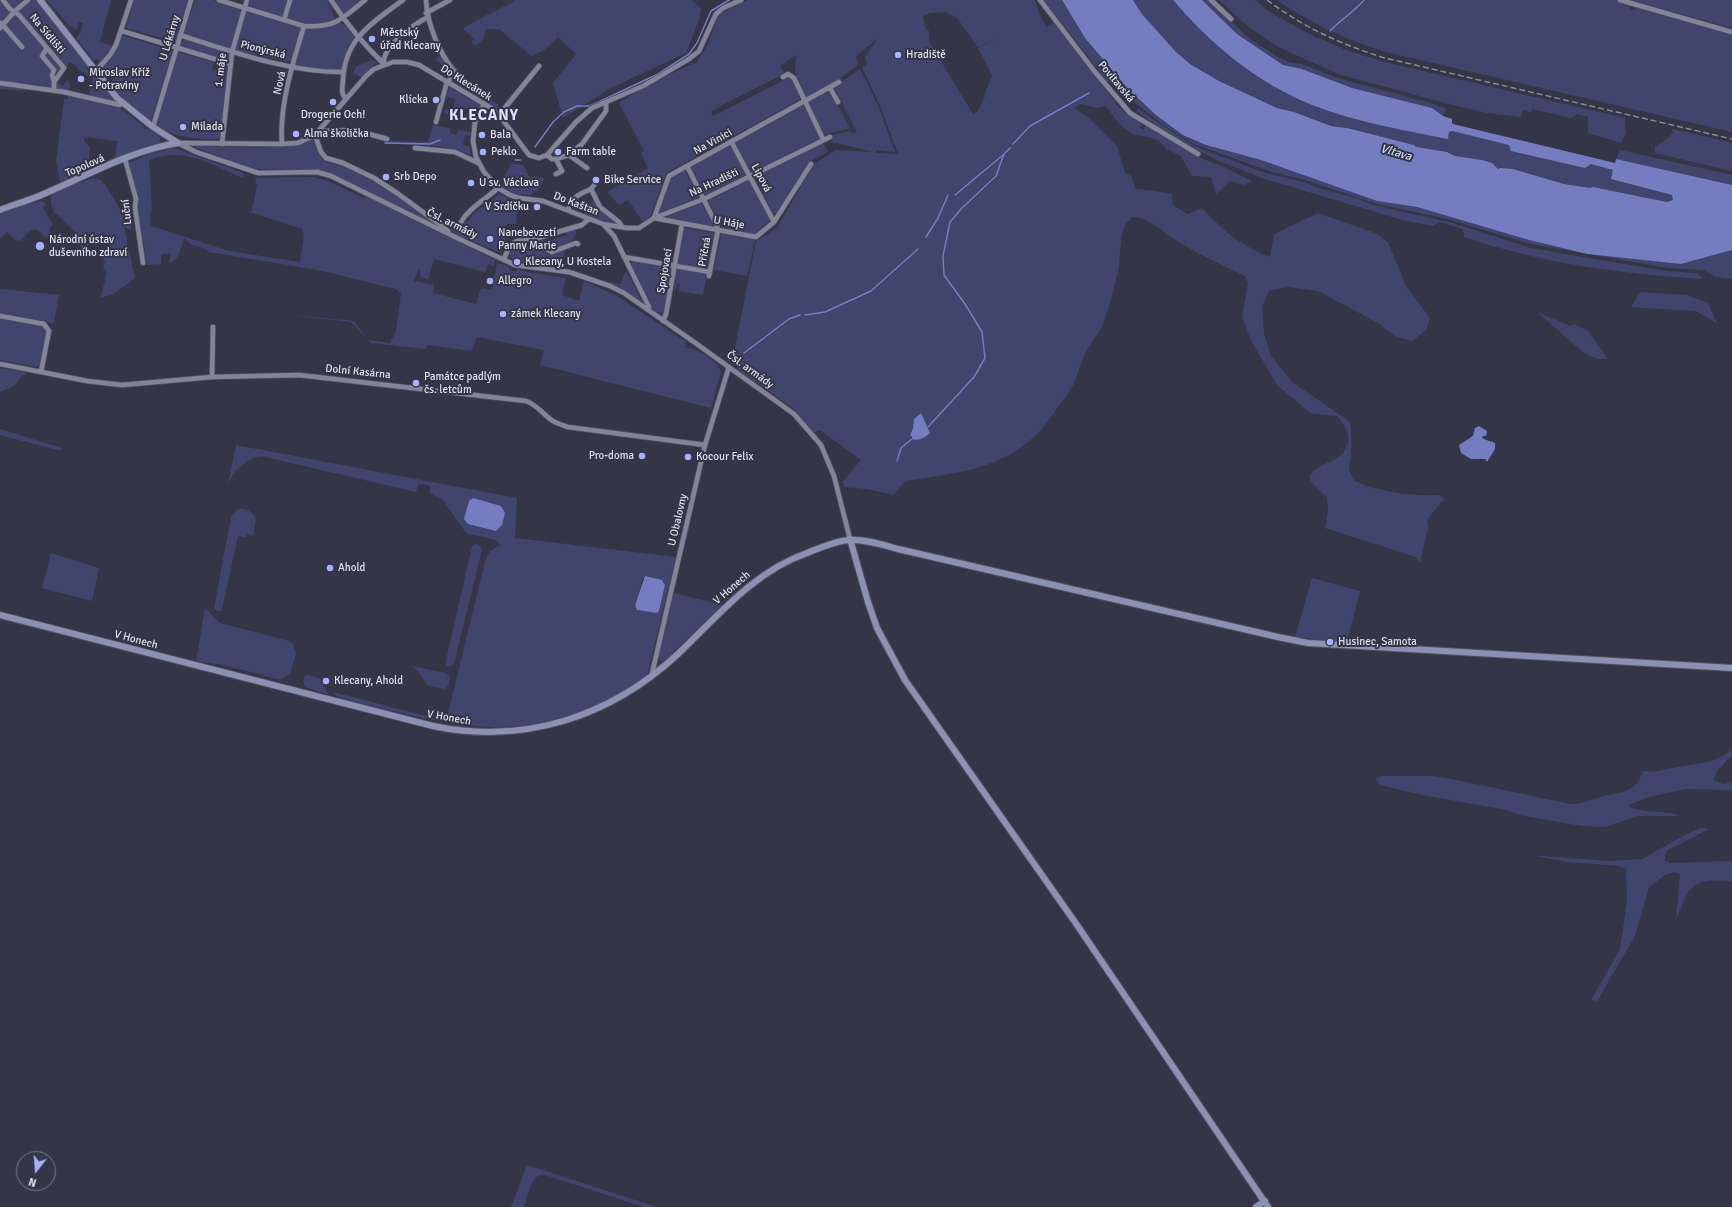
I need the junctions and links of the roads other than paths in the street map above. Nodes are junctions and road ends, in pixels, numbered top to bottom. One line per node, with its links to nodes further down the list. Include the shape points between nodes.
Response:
1 (3, 0): 20 (street, Na Sídlišti)
2 (28, 0): 20 (street, Na Sídlišti)
3 (40, 0): 39 (street, Čsl. armády)
4 (131, 0): 27 (street)
5 (191, 0): 29 (street, U Lékárny)
6 (219, 0): 19 (street)
7 (247, 0): 19 (street, 1. máje)
8 (290, 0): 24 (street)
9 (331, 0): 22 (street)
10 (365, 0): 22 (street)
11 (403, 0): 30 (street)
12 (426, 0): 21 (street)
13 (450, 0): 21 (street)
14 (741, 0): 49 (street, via 716,14 699,51 689,59 654,80)
15 (1040, 0): 67 (street, Povltavská, via 1130,113)
16 (1211, 0): 23 (street)
17 (1620, 0): 18 (street)
18 (1634, 2): 28 (street)
19 (245, 8): 24 (street); 34 (street, 1. máje)
20 (15, 11): 25 (street, Na Sídlišti); 32 (street, Na Sídlišti)
21 (427, 15): 36 (street, via 394,43 387,53); 45 (street, via 444,58 454,71)
22 (343, 18): 26 (street, via 338,22 318,27); 30 (street)
23 (1230, 19)
24 (284, 20): 26 (street)
25 (1, 25): 31 (street, Na Sídlišti)
26 (304, 26): 38 (street, Nová)
27 (122, 31): 33 (street, Pionýrská); 39 (street, via 110,55)
28 (1732, 32)
29 (180, 35): 33 (street, U Lékárny); 34 (street, Pionýrská)
30 (358, 37): 36 (street); 40 (street, via 350,46)
31 (22, 47)
32 (47, 48): 42 (street, via 42,56 54,70); 42 (street, Na Sídlišti, via 64,68)
33 (176, 48): 35 (street, Pionýrská); 56 (street, U Lékárny)
34 (232, 52): 35 (street, 1. máje); 38 (street, Pionýrská)
35 (231, 64): 64 (street, 1. máje)
36 (384, 64): 45 (street, Do Klecánek, via 413,63 425,68); 48 (street, via 370,73)
37 (539, 66): 54 (street)
38 (293, 67): 40 (street, Pionýrská); 65 (street, Nová, via 282,120)
39 (96, 71): 52 (street, Čsl. armády)
40 (343, 72): 48 (street, via 342,90)
41 (783, 77): 50 (street, via 788,74 794,78)
42 (54, 82): 47 (street, Na Sídlišti)
43 (839, 82): 46 (street, Na Vinici)
44 (0, 83): 47 (street)
45 (447, 84): 53 (street, Do Klecánek); 55 (street)
46 (830, 88): 50 (street, Na Vinici); 51 (street)
47 (54, 90): 52 (street, via 120,105)
48 (346, 99): 57 (street)
49 (606, 102): 68 (street, via 584,114); 69 (street, via 606,111 582,144)
50 (805, 102): 61 (street); 62 (street, Na Vinici)
51 (838, 102)
52 (122, 103): 56 (street, Čsl. armády)
53 (484, 104): 54 (street, Do Klecánek); 72 (street, via 475,122 473,134 473,146)
54 (499, 116): 68 (street, Do Klecánek, via 529,155 539,158)
55 (436, 122)
56 (153, 127): 63 (street, Čsl. armády)
57 (321, 130): 58 (street); 60 (street, via 354,130)
58 (315, 135): 65 (street, via 298,143); 90 (street, via 326,158 374,178 446,229)
59 (830, 137): 61 (street, Na Hradišti)
60 (387, 139)
61 (823, 139): 77 (street, Na Hradišti)
62 (732, 142): 74 (street, Na Vinici); 77 (street, Lipová)
63 (178, 144): 64 (street); 70 (street, Topolová, via 156,148); 90 (street, Čsl. armády, via 258,173 317,172 331,176)
64 (222, 144): 65 (street)
65 (282, 144)
66 (415, 148): 72 (street, via 455,152)
67 (1198, 154)
68 (547, 155): 71 (street)
69 (569, 155): 71 (street); 75 (street)
70 (125, 159): 80 (street, Topolová, via 45,194); 95 (street, Luční, via 136,199)
71 (556, 159): 76 (street, via 562,171)
72 (478, 163): 78 (street)
73 (811, 164): 85 (street, U Háje)
74 (687, 166): 79 (street, Příčná); 82 (street, Na Vinici, via 669,176)
75 (587, 168)
76 (556, 174)
77 (750, 176): 79 (street, Na Hradišti); 85 (street, Lipová)
78 (498, 188): 81 (street, Do Kaštan, via 515,198 543,202); 84 (street, via 465,214)
79 (704, 199): 82 (street, Na Hradišti); 89 (street, Příčná)
80 (0, 210)
81 (568, 210): 83 (street, Do Kaštan); 88 (street, via 573,198 592,187 600,207)
82 (654, 218): 87 (street, U Háje); 88 (street, Na Hradišti, via 639,228)
83 (589, 219): 86 (street, Do Kaštan); 91 (street, via 582,225)
84 (460, 222)
85 (774, 222): 89 (street, U Háje, via 756,237)
86 (603, 224): 88 (street, Na Hradišti); 93 (street, Do Kaštan, via 614,236)
87 (682, 224): 89 (street, U Háje); 96 (street, Spojovací)
88 (622, 227)
89 (718, 230): 96 (street, Příčná, via 710,274)
90 (447, 233): 94 (street, Čsl. armády)
91 (531, 240): 92 (street, via 552,252); 94 (street, via 511,245)
92 (578, 244)
93 (624, 257): 96 (street); 97 (street, Do Kaštan, via 649,307)
94 (504, 259): 97 (street, Čsl. armády, via 525,267 569,272 590,278 624,293)
95 (143, 263)
96 (675, 266): 99 (street, Spojovací)
97 (648, 310): 99 (street, Čsl. armády)
98 (0, 316): 103 (street, via 47,326 49,331)
99 (663, 321): 102 (street, Čsl. armády)
100 (213, 326): 104 (street)
101 (0, 364): 103 (street, Dolní Kasárna)
102 (729, 367): 105 (street, U Obalovny); 106 (street, Čsl. armády, via 794,414 821,445 834,476)
103 (41, 372): 104 (street, Dolní Kasárna, via 122,385)
104 (212, 377): 105 (street, Dolní Kasárna, via 299,375 526,401 540,408 550,419 568,427)
105 (705, 445): 109 (street, U Obalovny)
106 (850, 540): 108 (street, via 1308,643); 109 (street, V Honech, via 801,555 758,579); 110 (street, via 877,628 905,680 1077,925)
107 (0, 615): 109 (street, V Honech, via 458,731 521,731 552,725 596,710)
108 (1732, 668)
109 (650, 678)
110 (1265, 1201): 111 (street); 112 (street)
111 (1256, 1207)
112 (1268, 1207)

